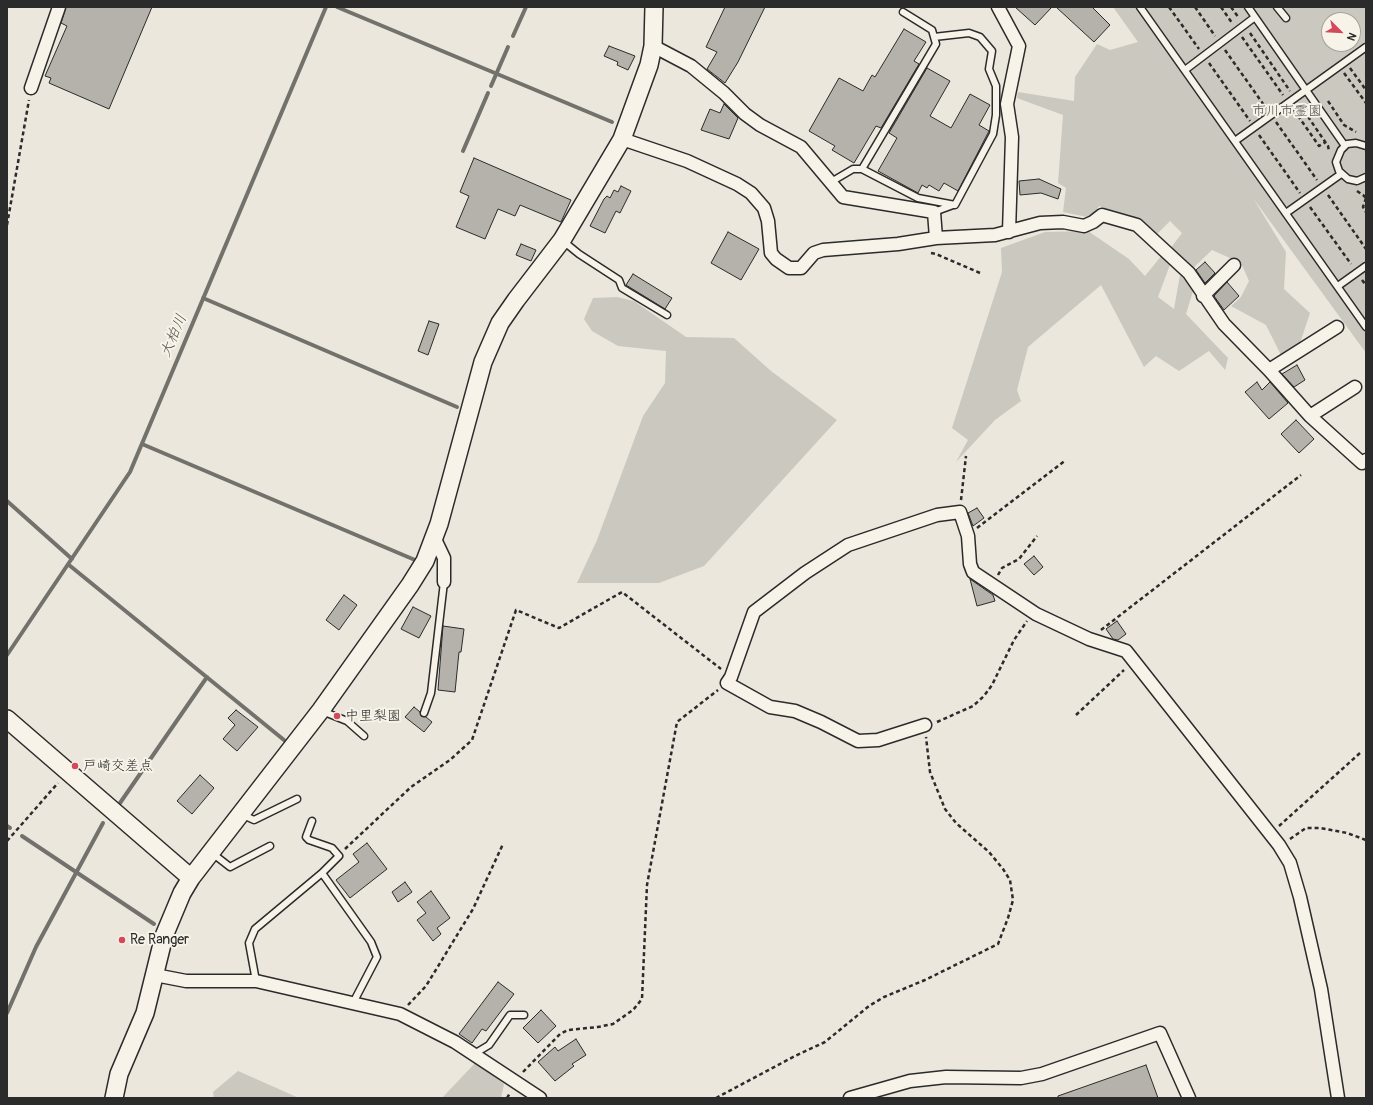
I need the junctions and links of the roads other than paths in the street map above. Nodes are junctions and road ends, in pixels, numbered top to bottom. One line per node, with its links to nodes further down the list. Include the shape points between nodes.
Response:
1 (59, 7): 14 (street)
2 (654, 7): 11 (street)
3 (1140, 7): 13 (lane)
4 (1248, 7): 8 (lane)
5 (1277, 7): 9 (lane)
6 (1000, 8): 27 (street, via 1019,46 1007,104 1012,137)
7 (902, 12): 10 (lane, via 932,30)
8 (1256, 17): 13 (lane); 15 (lane)
9 (1286, 18)
10 (934, 37): 20 (lane, via 936,44); 24 (lane, via 969,33 980,37 992,51 989,69 996,86 993,134)
11 (653, 46): 16 (street, via 649,65); 23 (street, via 692,66 745,114 801,147)
12 (1366, 47): 15 (lane)
13 (1185, 70): 17 (lane)
14 (31, 88)
15 (1306, 90): 17 (lane); 18 (lane)
16 (622, 139): 28 (street, via 687,161 751,193 764,208 771,253 789,268 801,268 814,253 823,250); 29 (street)
17 (1235, 141): 26 (lane)
18 (1345, 146): 19 (lane, via 1356,143); 21 (lane, via 1337,158)
19 (1366, 146)
20 (862, 169): 23 (lane, via 853,169); 24 (lane, via 918,198)
21 (1341, 174): 22 (lane, via 1353,180); 26 (lane)
22 (1366, 177)
23 (831, 182): 25 (street, via 843,197)
24 (955, 205): 25 (lane)
25 (934, 212): 28 (street)
26 (1286, 212): 32 (lane)
27 (1009, 232): 28 (street); 33 (street, via 1040,223 1063,222 1084,226 1102,215 1107,215 1137,226 1189,273)
28 (936, 238)
29 (562, 240): 34 (lane, via 620,280 622,288); 41 (street, via 500,323 475,387)
30 (1234, 265): 33 (street)
31 (1366, 266): 32 (lane)
32 (1338, 286): 36 (lane)
33 (1203, 296): 37 (street, via 1224,324)
34 (666, 315)
35 (1337, 327): 37 (street)
36 (1366, 327)
37 (1269, 370): 39 (street)
38 (1355, 387): 39 (street)
39 (1310, 416): 40 (street)
40 (1365, 464)
41 (434, 538): 42 (street, via 444,558); 43 (street, via 425,561 410,585)
42 (444, 582): 44 (lane, via 431,693)
43 (321, 710): 47 (lane, via 347,721); 49 (street)
44 (424, 713)
45 (7, 719): 54 (street)
46 (925, 725): 65 (street, via 878,740 858,741 795,711 770,706 729,680 754,612 805,572 848,545 937,515 960,512 968,536 973,572 1036,614 1089,638 1126,651 1280,845 1290,863 1300,897 1321,990)
47 (364, 736)
48 (297, 799): 49 (lane, via 254,820)
49 (241, 814): 52 (street)
50 (312, 821): 53 (lane, via 306,837 332,848 338,856)
51 (270, 846): 52 (lane, via 230,867)
52 (210, 852): 54 (street)
53 (322, 873): 56 (lane, via 255,929 249,943); 57 (lane, via 371,942 377,957)
54 (191, 878): 55 (street, via 176,903 166,929)
55 (155, 975): 56 (street, via 186,981); 61 (street, via 145,1014 119,1074)
56 (256, 981): 57 (street)
57 (352, 1003): 59 (street, via 400,1014)
58 (524, 1015): 59 (lane, via 510,1015 489,1045)
59 (474, 1054): 62 (street)
60 (890, 1093): 63 (street); 64 (street, via 910,1081 946,1077 1021,1078 1042,1074 1160,1033)
61 (114, 1098)
62 (540, 1098)
63 (850, 1098)
64 (1189, 1098)
65 (1338, 1098)

